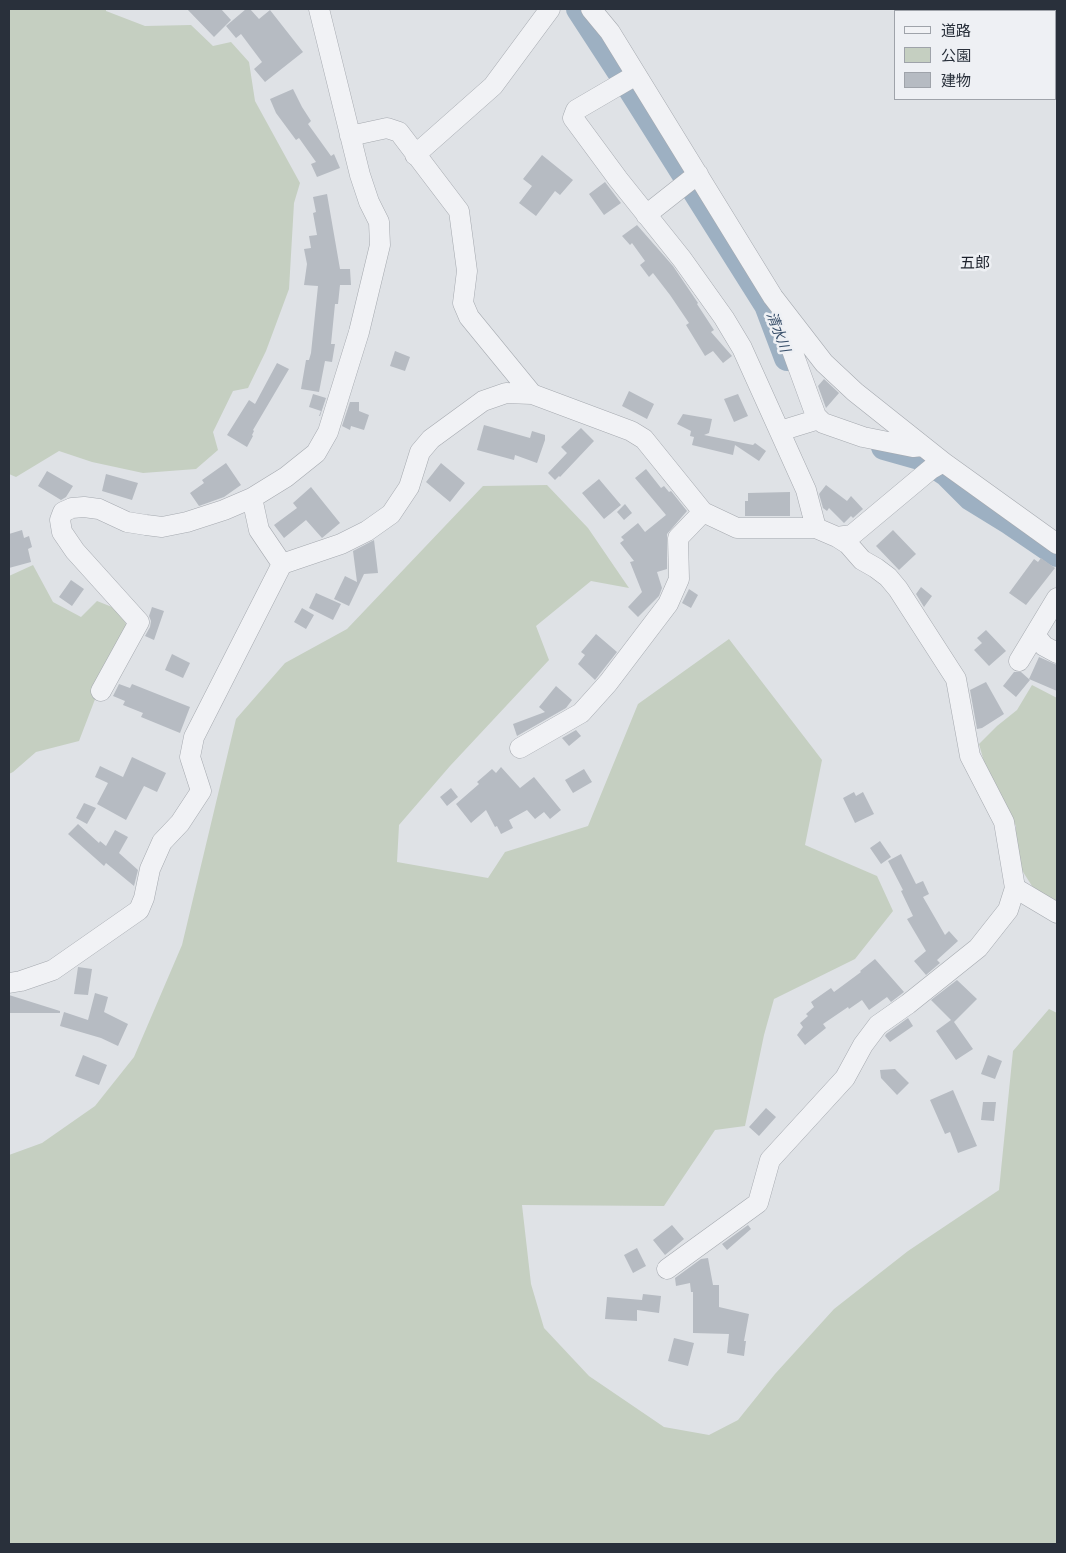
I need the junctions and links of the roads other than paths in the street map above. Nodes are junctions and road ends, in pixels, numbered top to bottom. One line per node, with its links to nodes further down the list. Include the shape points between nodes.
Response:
1 (319, 9): 5 (street)
2 (550, 9): 6 (street, via 493,86)
3 (591, 9): 4 (street, via 610,32)
4 (636, 75): 7 (street); 8 (street, via 576,110 573,118)
5 (350, 136): 6 (street, via 386,128 399,132); 15 (street, via 369,202 379,222 380,245 359,332 328,432 316,453)
6 (416, 155): 10 (street, via 459,211 467,271 463,303 469,317)
7 (698, 174): 8 (street); 9 (street)
8 (646, 215): 12 (street, via 729,326)
9 (785, 314): 11 (street, via 785,330); 13 (street, via 824,363)
10 (532, 394): 16 (street, via 631,431 644,439); 20 (street, via 506,392 483,402 431,440 420,452 409,487 391,514 341,544)
11 (819, 418): 12 (street); 13 (street, via 823,423 863,437)
12 (780, 431): 17 (street, via 806,490)
13 (922, 446): 14 (street)
14 (943, 462): 18 (street, via 852,535); 19 (street)
15 (252, 498): 20 (street, via 259,530); 25 (street, via 187,522 162,527 127,522 99,509 72,508 64,512 60,520 62,532 139,622)
16 (703, 512): 17 (street, via 737,528); 26 (street, via 678,538 679,579 668,604 608,683 581,713)
17 (816, 528): 18 (street)
18 (837, 538): 27 (street, via 893,583 956,679 970,756 1004,822)
19 (1057, 544)
20 (282, 564): 29 (street, via 194,736 190,757 201,791 180,823 162,842 150,868 139,910 53,970)
21 (1057, 598): 22 (street)
22 (1035, 635): 23 (street, via 1044,646); 24 (street)
23 (1057, 653)
24 (1019, 661)
25 (101, 691)
26 (520, 748)
27 (1015, 888): 28 (street); 30 (street, via 1008,910 978,948 878,1024 862,1045 845,1078 770,1160 758,1203)
28 (1057, 913)
29 (9, 983)
30 (667, 1269)

